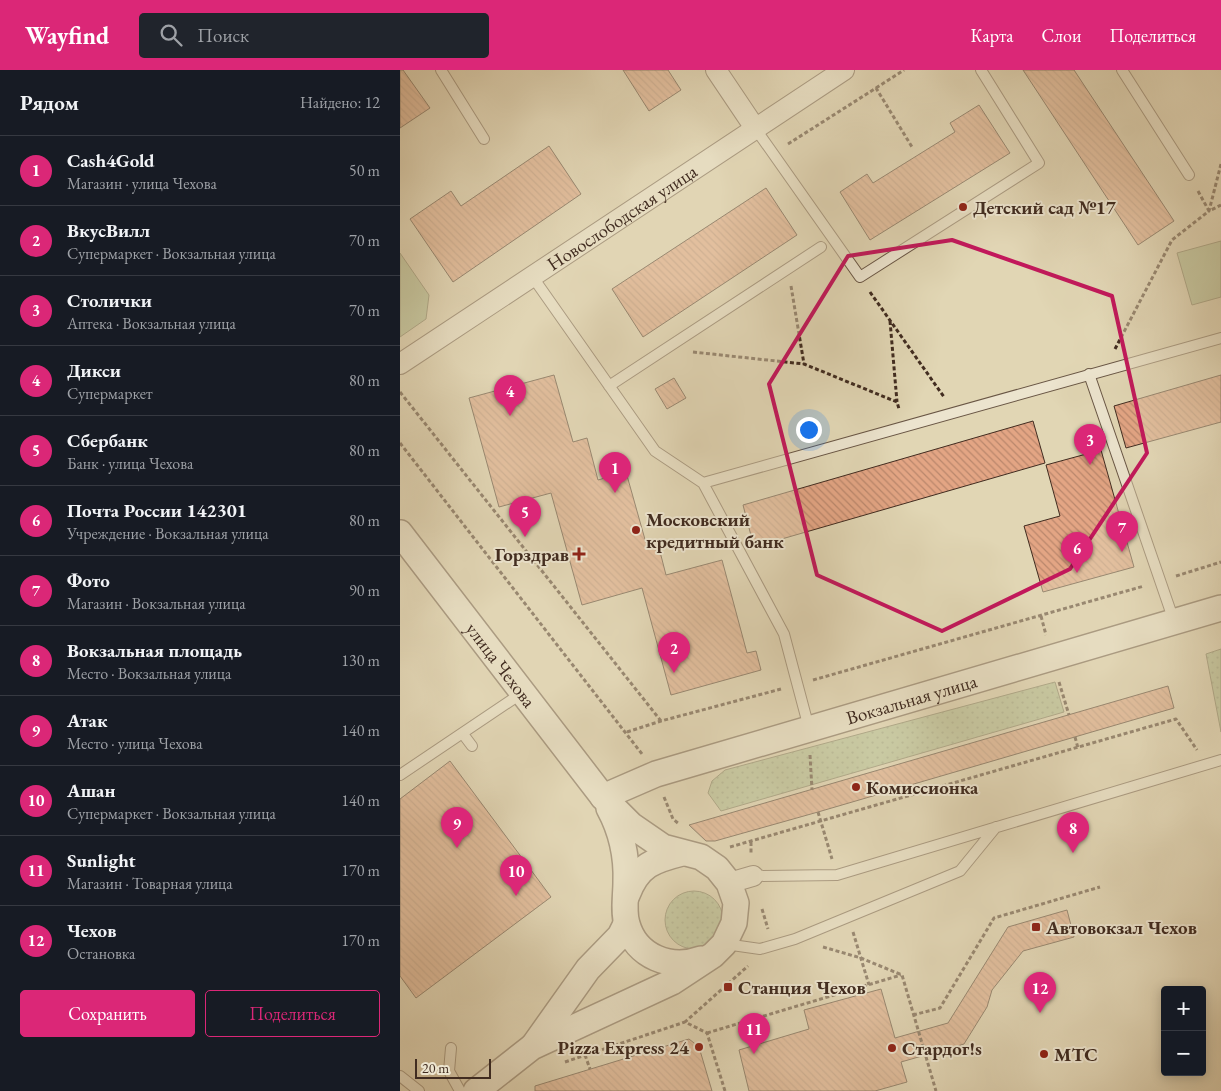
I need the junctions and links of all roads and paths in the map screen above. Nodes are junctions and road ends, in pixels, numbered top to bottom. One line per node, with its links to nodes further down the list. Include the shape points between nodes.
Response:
1 (441, 70): 9 (lane)
2 (716, 70): 8 (street)
3 (844, 70): 8 (street, Новослободская улица)
4 (904, 70): 7 (path)
5 (981, 70): 19 (lane, via 1039,163)
6 (1122, 70): 13 (lane)
7 (876, 88): 10 (path); 11 (path)
8 (755, 128): 11 (lane); 18 (street, Новослободская улица)
9 (484, 139)
10 (912, 147)
11 (772, 153): 19 (lane)
12 (1221, 164): 15 (path)
13 (1189, 175): 15 (path)
14 (1221, 205): 15 (path)
15 (1209, 211): 25 (path, via 1172,240)
16 (821, 247): 17 (lane)
17 (788, 268): 22 (lane); 24 (path)
18 (532, 276): 23 (street, Новослободская улица); 27 (lane)
19 (860, 277): 20 (path)
20 (890, 319): 29 (path); 30 (path)
21 (1221, 338): 25 (lane)
22 (665, 349): 24 (path); 27 (lane)
23 (400, 364)
24 (804, 364): 29 (path)
25 (1104, 370): 26 (lane)
26 (1089, 374): 30 (lane); 36 (lane)
27 (609, 386): 33 (lane, via 656,450)
28 (400, 392): 41 (path)
29 (897, 402): 31 (path)
30 (955, 412): 31 (lane)
31 (904, 426): 33 (lane)
32 (400, 443): 43 (path)
33 (703, 484): 39 (lane, via 784,634)
34 (400, 533): 40 (street, улица Чехова)
35 (1221, 562): 36 (path)
36 (1161, 581): 38 (lane); 39 (path)
37 (1221, 608): 38 (street, Вокзальная улица)
38 (1174, 621): 42 (street, Вокзальная улица)
39 (797, 684): 41 (path); 42 (lane)
40 (522, 693): 44 (lane); 53 (street, улица Чехова)
41 (661, 721): 43 (path)
42 (809, 728): 50 (street, Вокзальная улица); 52 (path)
43 (627, 732): 50 (path)
44 (463, 734): 46 (lane); 51 (lane)
45 (1074, 737): 47 (path)
46 (472, 746)
47 (1078, 748): 49 (path, via 1176,720); 55 (path)
48 (1221, 760): 49 (lane)
49 (1206, 763): 56 (lane)
50 (656, 774): 53 (street, Вокзальная улица); 57 (path)
51 (400, 775)
52 (812, 790)
53 (603, 797): 57 (street, via 630,824 663,847); 62 (street, via 620,829 626,870)
54 (818, 812): 55 (path)
55 (821, 822): 58 (path)
56 (996, 828): 59 (lane, via 837,875); 63 (lane, via 960,871)
57 (684, 842): 60 (street, via 718,868); 62 (street, via 642,869 632,882)
58 (722, 849)
59 (753, 876): 60 (street); 65 (path, via 769,934)
60 (729, 883): 64 (street, via 736,903 734,923)
61 (1100, 887): 67 (path, via 994,918 940,1008)
62 (626, 912): 64 (street, via 635,941 649,956 667,963 690,963); 70 (street, via 620,936 588,969)
63 (795, 939): 65 (lane); 66 (path, via 860,958)
64 (718, 949): 65 (lane); 70 (street, via 672,982)
65 (760, 949): 68 (path, via 752,962)
66 (902, 975): 67 (path); 69 (path)
67 (913, 1015): 78 (path)
68 (685, 1022): 69 (path); 72 (path, via 585,1055)
69 (707, 1033): 77 (path)
70 (532, 1047): 76 (street)
71 (452, 1048): 75 (lane, via 449,1070)
72 (590, 1069)
73 (400, 1076): 74 (lane)
74 (419, 1091)
75 (460, 1091)
76 (476, 1091)
77 (725, 1091)
78 (936, 1091)

